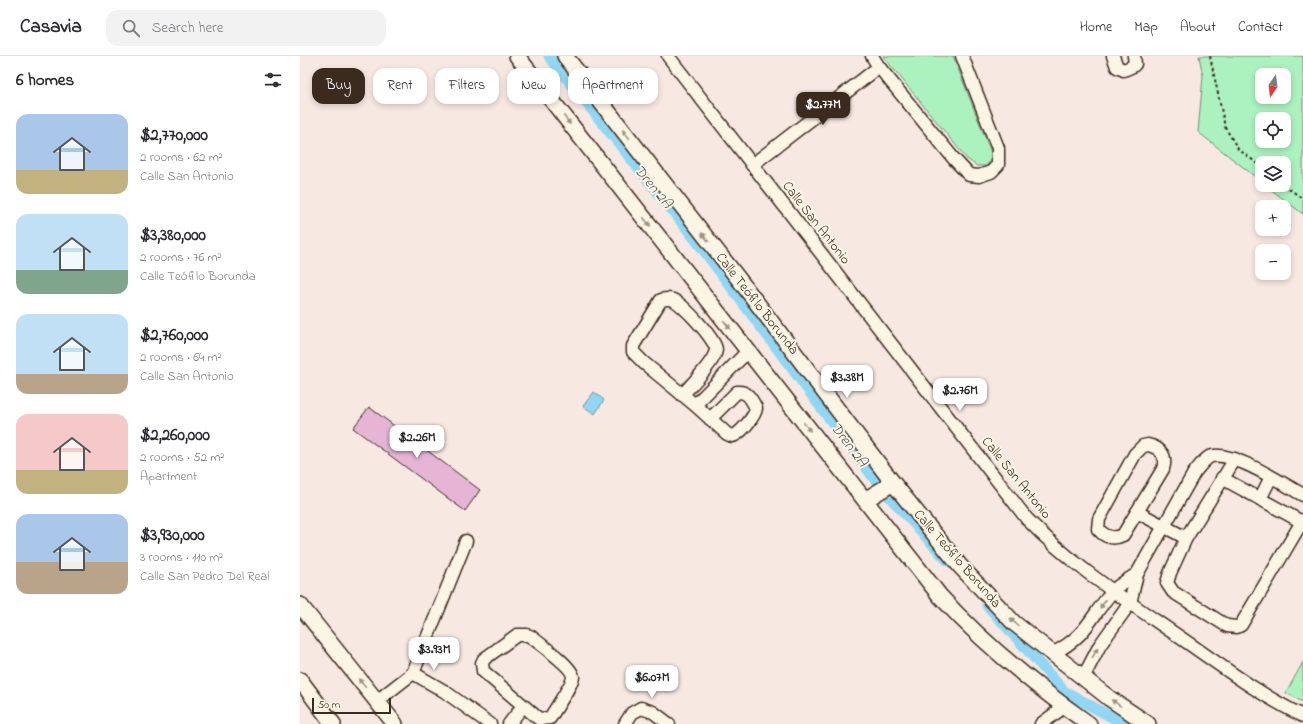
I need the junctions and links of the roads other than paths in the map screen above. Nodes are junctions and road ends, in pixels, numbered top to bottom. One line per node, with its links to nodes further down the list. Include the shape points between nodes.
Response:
1 (517, 56): 10 (main road, one-way to 10)
2 (565, 56): 17 (main road, Calle Teófilo Borunda, one-way to 2, via 744,286)
3 (668, 56): 9 (street, Calle San Antonio)
4 (872, 56): 8 (street)
5 (962, 56): 8 (street, via 998,148 998,165 992,172 979,176 969,175 963,169)
6 (1112, 56): 7 (street, via 1117,67 1124,70 1135,64)
7 (1134, 56)
8 (879, 68): 9 (street)
9 (752, 165): 27 (street, Calle San Antonio, via 1027,519 1048,540)
10 (748, 351): 12 (street); 19 (main road, one-way to 19)
11 (682, 395): 11 (street, via 636,356 632,348 661,300 665,299 675,300 716,346 710,361); 12 (street)
12 (695, 405): 13 (street)
13 (710, 418)
14 (1235, 459): 15 (street); 16 (street); 23 (street, via 1217,456 1202,462)
15 (1271, 477): 18 (street); 20 (street)
16 (1222, 478): 20 (street); 24 (street)
17 (891, 485): 19 (main road); 30 (main road, Calle Teófilo Borunda, one-way to 17, via 1014,623 978,587)
18 (1303, 495)
19 (868, 498): 36 (main road, via 916,566 955,612 1018,670)
20 (1260, 499): 22 (street)
21 (1137, 512): 21 (street, via 1123,535 1112,538 1098,528 1099,519 1135,454 1143,446 1153,446 1162,452 1165,463); 23 (street)
22 (1302, 521): 24 (street, via 1244,622 1237,627 1227,626 1169,587 1168,579)
23 (1163, 526): 24 (street); 26 (street)
24 (1186, 538)
25 (466, 540): 31 (street)
26 (1137, 574): 27 (street); 28 (street)
27 (1113, 591): 28 (street, Calle San Antonio); 30 (street, one-way to 30, via 1086,629 1076,639)
28 (1130, 603): 32 (street, one-way to 28, via 1100,645); 37 (street, Calle San Antonio, via 1258,692)
29 (300, 606): 34 (main road, one-way to 29)
30 (1052, 654): 32 (main road, Calle Teófilo Borunda)
31 (413, 673): 34 (street); 40 (street, via 444,691)
32 (1083, 678): 46 (main road, Calle Teófilo Borunda, one-way to 32)
33 (300, 680): 38 (main road)
34 (377, 701): 39 (main road)
35 (523, 706): 35 (street, via 539,719 550,718 573,677 571,670 527,635 517,635 484,659 482,668); 41 (street)
36 (1064, 707): 44 (street); 45 (main road)
37 (1303, 716)
38 (333, 724)
39 (395, 724)
40 (490, 724)
41 (509, 724)
42 (626, 724): 43 (street, via 632,712 641,708 653,712)
43 (669, 724)
44 (1041, 724)
45 (1089, 724)
46 (1148, 724)

